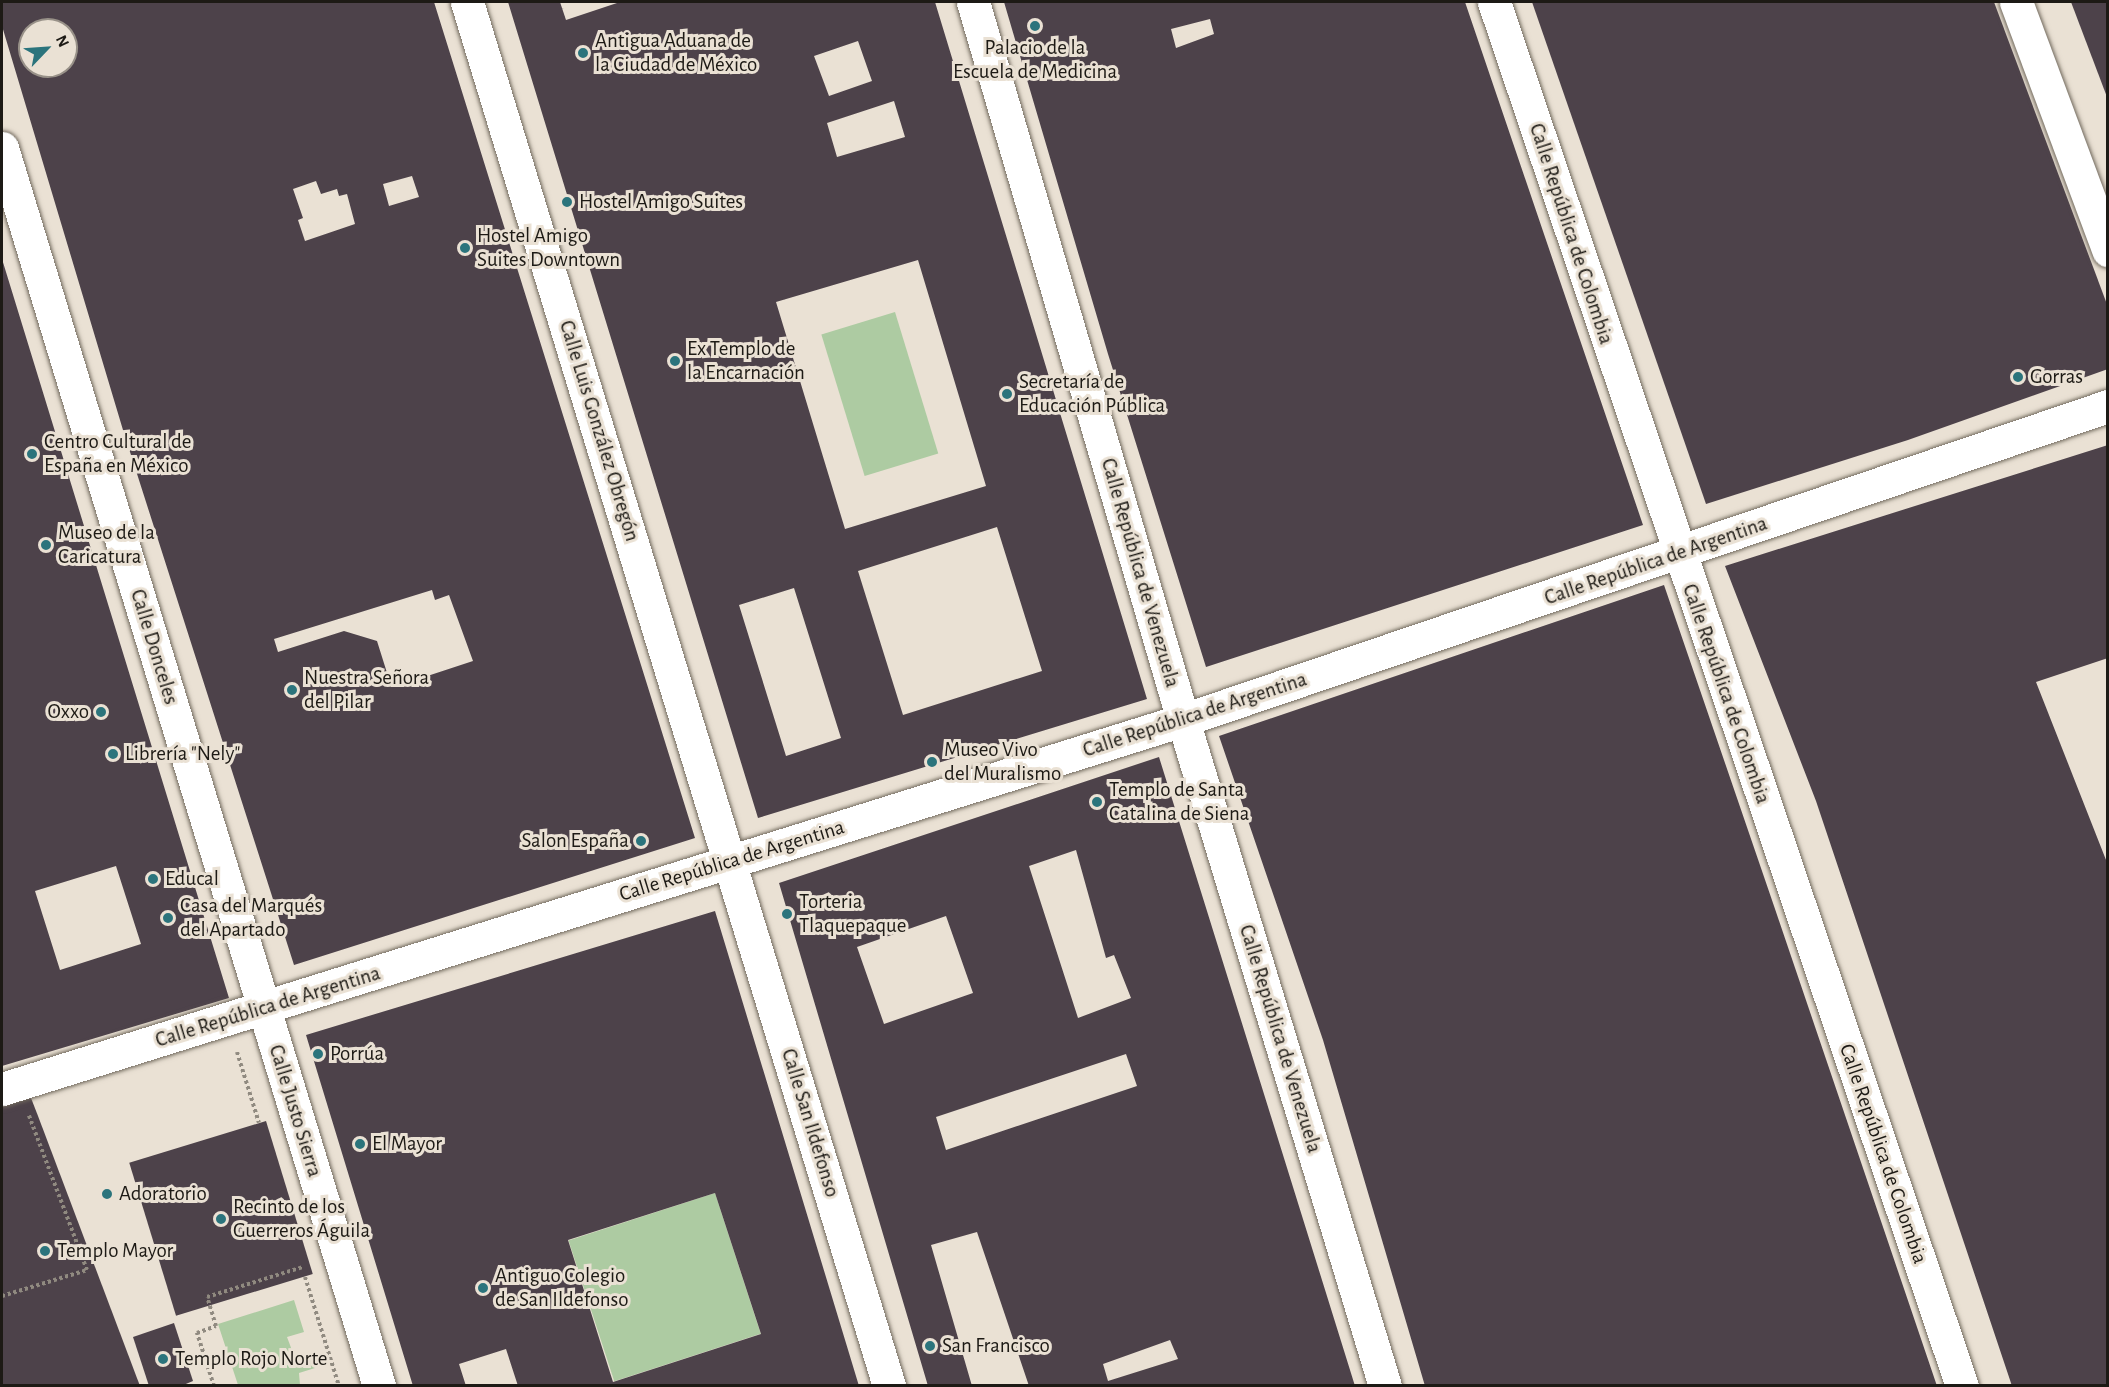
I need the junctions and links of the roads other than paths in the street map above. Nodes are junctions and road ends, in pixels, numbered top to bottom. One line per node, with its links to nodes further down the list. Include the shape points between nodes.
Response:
1 (467, 2): 10 (street, Calle Luis González Obregón)
2 (973, 2): 9 (street, Calle República de Venezuela)
3 (1494, 2): 8 (street, Calle República de Colombia)
4 (2016, 2): 6 (street)
5 (2, 148): 11 (street, Calle Donceles)
6 (2108, 250)
7 (2108, 406): 8 (street, Calle República de Argentina)
8 (1678, 555): 9 (street, Calle República de Argentina); 16 (street, Calle República de Colombia)
9 (1183, 720): 10 (street, Calle República de Argentina); 15 (street, Calle República de Venezuela)
10 (732, 861): 11 (street, Calle República de Argentina); 14 (street, Calle San Ildefonso)
11 (264, 1009): 12 (street, Calle República de Argentina); 13 (street, Calle Justo Sierra)
12 (2, 1089)
13 (379, 1386)
14 (889, 1386)
15 (1385, 1386)
16 (1962, 1386)

